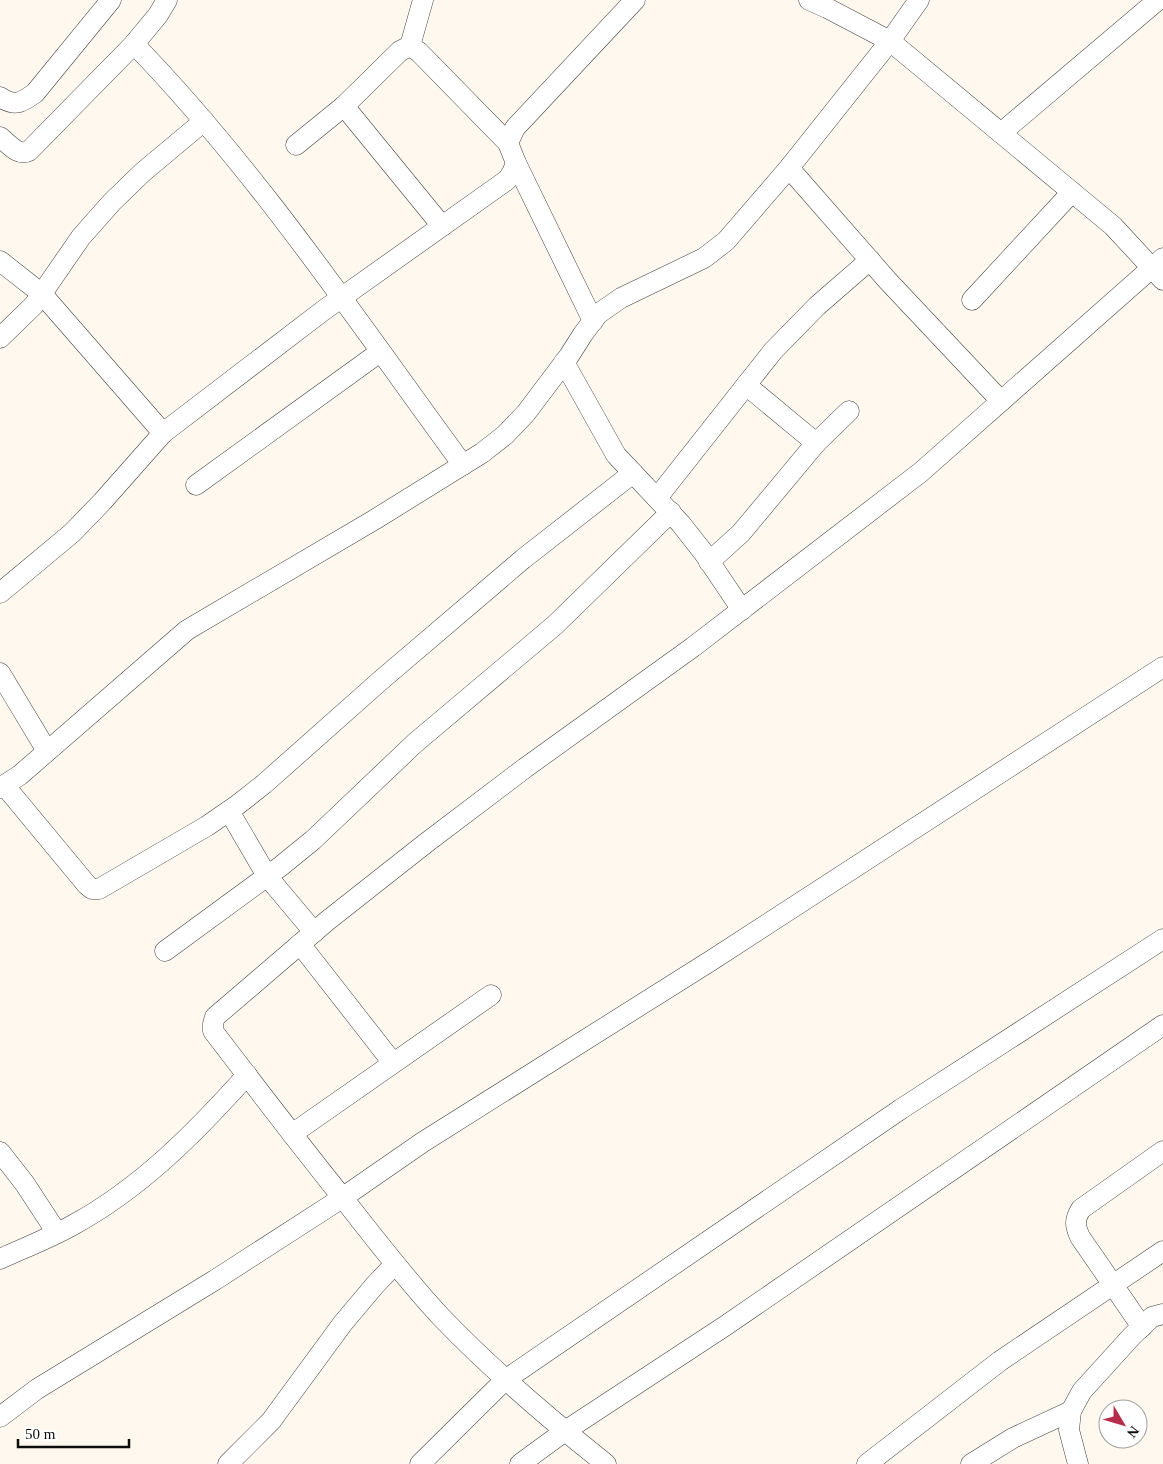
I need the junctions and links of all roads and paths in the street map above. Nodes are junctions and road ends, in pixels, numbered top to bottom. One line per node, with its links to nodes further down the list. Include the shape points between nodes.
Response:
1 (111, 0): 11 (street, via 35,93 16,103)
2 (167, 0): 9 (street)
3 (423, 0): 10 (street)
4 (635, 0): 16 (street, via 515,128)
5 (809, 0): 8 (street)
6 (919, 0): 8 (street)
7 (1158, 0): 14 (street)
8 (890, 41): 14 (street); 19 (street)
9 (134, 44): 13 (street); 15 (street, via 29,151 19,152)
10 (410, 46): 12 (street, via 400,50); 16 (street)
11 (0, 97)
12 (344, 106): 17 (street); 21 (street)
13 (204, 121): 25 (street, via 112,202 81,237); 26 (street, via 284,221)
14 (1001, 133): 20 (street)
15 (0, 137)
16 (508, 143): 18 (street)
17 (296, 145)
18 (516, 163): 21 (street, via 507,180); 28 (street)
19 (789, 168): 22 (street); 28 (street, via 726,241 704,258 621,298)
20 (1072, 192): 24 (street); 27 (street)
21 (442, 226): 26 (street)
22 (870, 260): 32 (street, via 798,325); 33 (street)
23 (0, 261): 25 (street)
24 (1160, 268): 33 (street)
25 (42, 294): 29 (street); 35 (street)
26 (340, 298): 30 (street); 35 (street)
27 (972, 300)
28 (593, 321): 31 (street)
29 (0, 338)
30 (380, 352): 37 (street); 39 (street)
31 (564, 362): 37 (street, via 526,413 505,435); 38 (street, via 616,455)
32 (746, 385): 36 (street); 40 (street)
33 (1001, 401): 44 (street, via 921,472)
34 (849, 411): 36 (street)
35 (163, 434): 43 (street, via 72,533)
36 (816, 443): 42 (street, via 760,512)
37 (463, 465): 47 (street, via 187,630)
38 (633, 473): 40 (street); 49 (street, via 523,559)
39 (196, 485)
40 (657, 498): 41 (street)
41 (671, 512): 42 (street); 50 (street, via 555,625 415,743 313,840)
42 (710, 562): 44 (street)
43 (0, 593)
44 (742, 610): 51 (street, via 525,768)
45 (1163, 667): 61 (street, via 423,1142)
46 (0, 673): 47 (street)
47 (47, 751): 48 (street)
48 (2, 786): 49 (street, via 92,889 100,889 115,881)
49 (229, 811): 50 (street)
50 (268, 876): 51 (street); 53 (street)
51 (307, 938): 56 (street); 57 (street, via 215,1017 213,1031)
52 (1163, 938): 69 (street, via 901,1109)
53 (165, 951)
54 (491, 995): 56 (street)
55 (1163, 1025): 72 (street)
56 (394, 1063): 58 (street)
57 (247, 1075): 58 (street); 62 (street, via 206,1121 162,1162 116,1197)
58 (292, 1134): 61 (street)
59 (1163, 1150): 66 (street, via 1081,1209 1076,1217 1080,1237)
60 (0, 1152): 62 (street)
61 (342, 1198): 65 (street); 71 (street, via 37,1389)
62 (57, 1233): 64 (street)
63 (1163, 1251): 66 (street)
64 (0, 1259)
65 (396, 1264): 69 (street, via 442,1317); 73 (street, via 343,1323 271,1421)
66 (1111, 1284): 68 (street); 77 (street, via 1000,1361)
67 (1163, 1314): 68 (street)
68 (1142, 1327): 70 (street, via 1082,1391)
69 (505, 1380): 72 (street); 74 (street)
70 (1071, 1411): 78 (street, via 1013,1438); 79 (street, via 1069,1430)
71 (0, 1417)
72 (565, 1432): 75 (street); 76 (street)
73 (228, 1464)
74 (420, 1464)
75 (520, 1464)
76 (606, 1464)
77 (867, 1464)
78 (971, 1464)
79 (1078, 1464)

